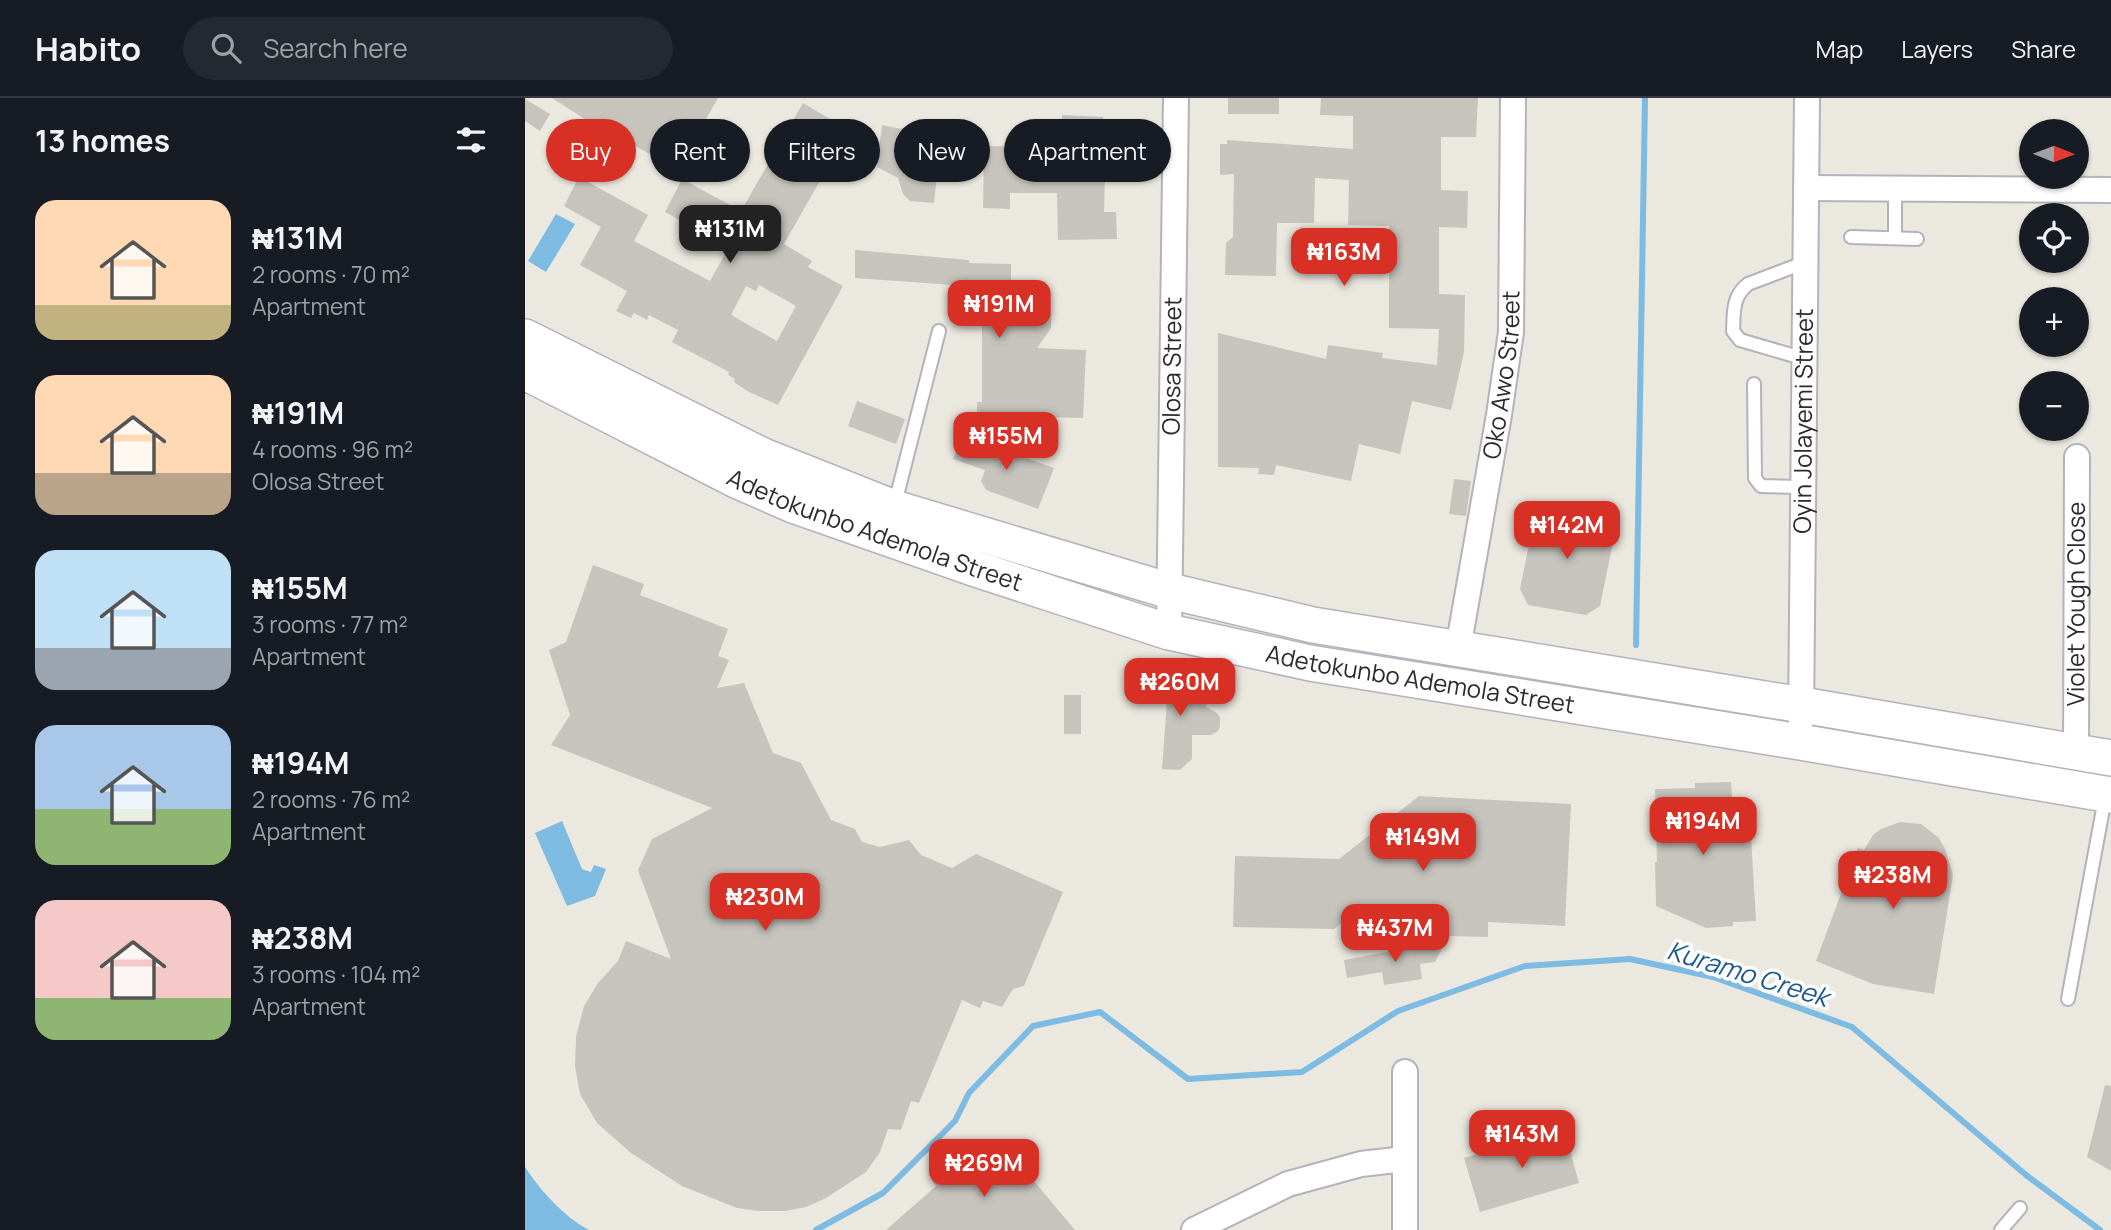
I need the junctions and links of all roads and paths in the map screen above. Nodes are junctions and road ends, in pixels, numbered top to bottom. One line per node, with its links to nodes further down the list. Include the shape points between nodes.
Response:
1 (1175, 98): 19 (street, Olosa Street)
2 (1513, 98): 21 (street, Oko Awo Street, via 1511,332)
3 (1807, 98): 4 (street, Oyin Jolayemi Street)
4 (1806, 188): 5 (street); 10 (street, Oyin Jolayemi Street)
5 (1895, 188): 6 (street); 8 (lane)
6 (2111, 190)
7 (1851, 237): 8 (lane)
8 (1895, 238): 9 (lane)
9 (1917, 239)
10 (1806, 261): 13 (street, Oyin Jolayemi Street); 13 (lane, via 1741,290 1734,301 1733,331 1740,340)
11 (939, 331): 18 (lane)
12 (525, 337): 18 (main road, Adetokunbo Ademola Street, via 763,456)
13 (1805, 359): 17 (street, Oyin Jolayemi Street)
14 (525, 372): 20 (main road, Adetokunbo Ademola Street, via 793,505)
15 (1754, 384): 17 (lane, via 1755,478 1761,486)
16 (2077, 457): 24 (street, Violet Yough Close)
17 (1804, 486): 22 (street, Oyin Jolayemi Street)
18 (894, 508): 19 (main road, Adetokunbo Ademola Street)
19 (1170, 591): 20 (street, Olosa Street); 21 (main road, Adetokunbo Ademola Street, via 1313,625)
20 (1169, 632): 23 (main road, Adetokunbo Ademola Street, via 1310,663)
21 (1458, 649): 22 (main road, Adetokunbo Ademola Street)
22 (1802, 705): 23 (street, Oyin Jolayemi Street); 24 (main road, Adetokunbo Ademola Street)
23 (1800, 742): 26 (main road, Adetokunbo Ademola Street)
24 (2076, 751): 25 (main road, Adetokunbo Ademola Street)
25 (2111, 758)
26 (2108, 794): 27 (lane)
27 (2068, 999)
28 (1405, 1072): 29 (street)
29 (1405, 1160): 31 (street, via 1361,1164 1288,1184); 32 (street)
30 (2020, 1208): 33 (lane)
31 (1208, 1226)
32 (1405, 1230)
33 (2001, 1230)

